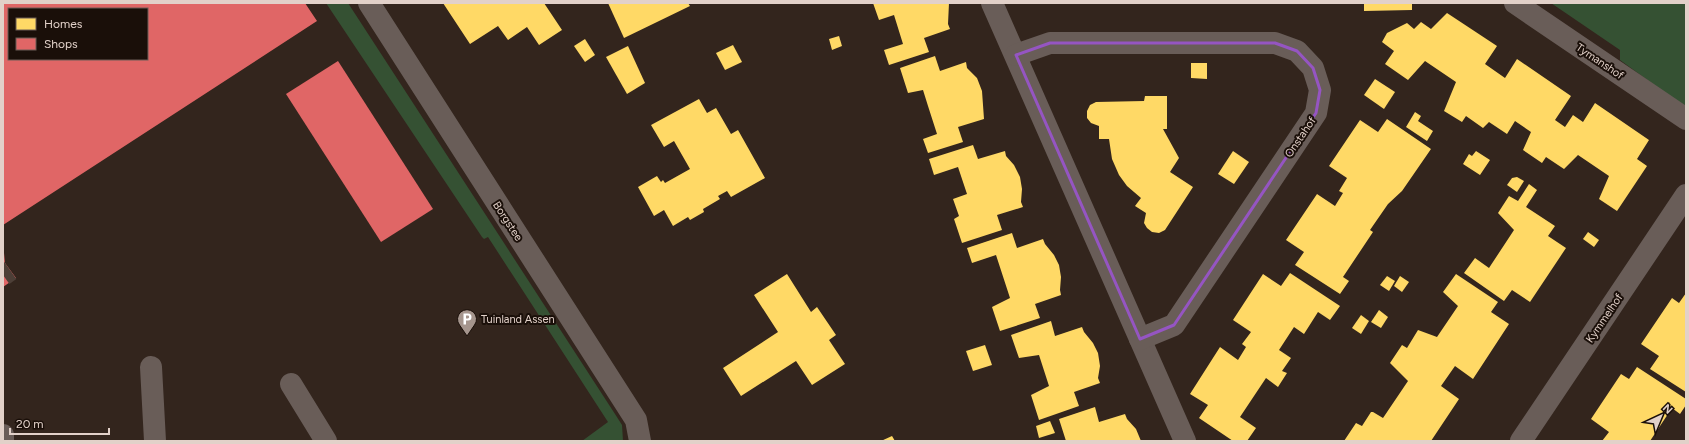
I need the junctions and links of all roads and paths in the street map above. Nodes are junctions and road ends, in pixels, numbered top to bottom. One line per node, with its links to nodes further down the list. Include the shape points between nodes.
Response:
1 (369, 3): 14 (street, Borgstee, via 636,420)
2 (992, 3): 4 (street)
3 (1514, 3): 5 (street, Tymanshof)
4 (1016, 55): 7 (street); 7 (street, Onstahof, via 1050,43 1275,43 1297,51 1313,68 1320,90 1316,112 1174,325)
5 (1686, 119)
6 (1686, 195): 16 (street, Kymmelhof)
7 (1140, 340): 15 (street)
8 (151, 367): 12 (street)
9 (291, 384): 13 (street)
10 (3, 434): 11 (street)
11 (4, 441)
12 (155, 441)
13 (326, 441)
14 (640, 441)
15 (1185, 441)
16 (1521, 441)

